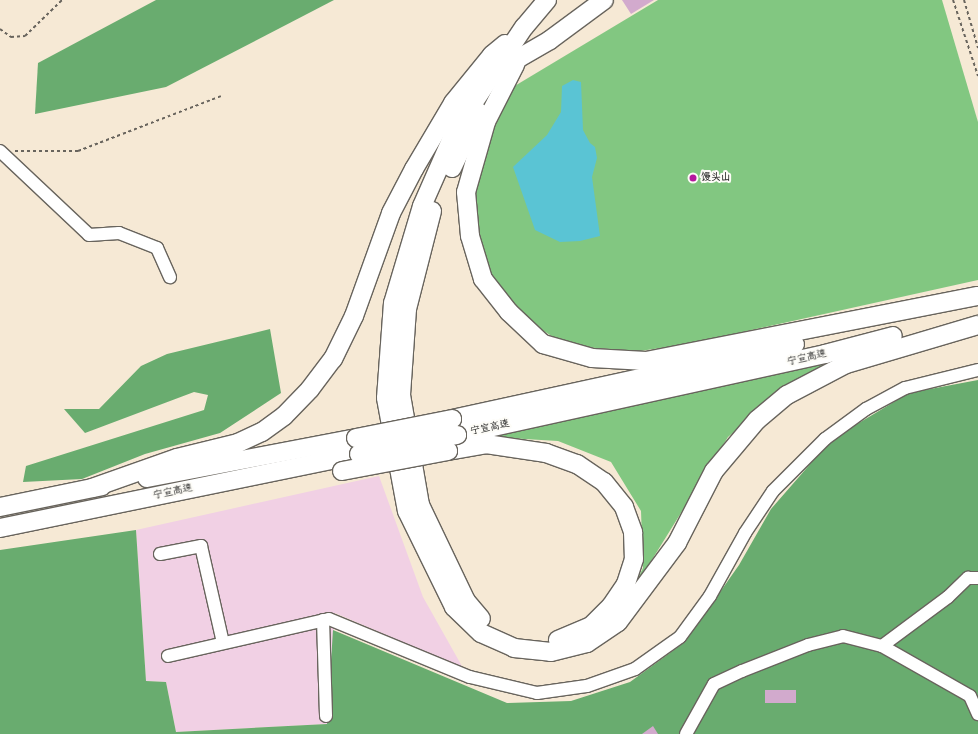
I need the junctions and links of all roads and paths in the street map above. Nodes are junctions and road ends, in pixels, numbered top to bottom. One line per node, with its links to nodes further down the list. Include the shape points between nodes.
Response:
1 (62, 0): 7 (path, via 25,36 12,37)
2 (547, 0): 6 (highway)
3 (604, 0): 9 (highway, via 550,40)
4 (952, 0): 10 (path)
5 (964, 0): 8 (path)
6 (524, 28): 16 (highway, via 456,129 422,206 393,303 386,398 407,512 454,607 481,633 514,648 529,650 551,652 587,643 618,622 677,543 714,471 757,420 787,395 846,364); 20 (highway, via 492,55 453,103 391,213 354,316 333,359 310,389 284,416 262,432 238,443 177,458)
7 (0, 29)
8 (978, 48)
9 (519, 58): 14 (highway, via 486,122 466,192 470,236 483,279 509,312 543,344 592,358 646,361); 21 (highway, bridge, via 490,91 433,207 407,309 401,395 420,505 466,601 491,626 510,637 537,643 566,639 591,626 611,606 626,584 634,559 633,532 624,507 604,482 577,464 546,453 486,444 448,451 342,471)
10 (978, 76)
11 (221, 96): 12 (path, via 78,151)
12 (4, 151): 13 (street, via 89,234 119,233 157,248)
13 (170, 277)
14 (978, 296): 18 (highway, 宁宣高速, via 779,348)
15 (978, 315): 18 (highway, 宁宣高速, via 825,354)
16 (978, 325)
17 (978, 370): 26 (street, via 905,388 866,410 825,439 773,491 745,533 710,596 680,637 635,669 587,686 537,694 470,677 329,619)
18 (455, 427): 19 (highway, 宁宣高速, bridge)
19 (358, 446): 20 (highway, 宁宣高速); 21 (highway, 宁宣高速)
20 (92, 488): 22 (highway, 宁宣高速)
21 (153, 496): 23 (highway, 宁宣高速)
22 (0, 507)
23 (0, 528)
24 (160, 554): 27 (street, via 200,546)
25 (978, 578): 28 (street, via 968,578 948,597)
26 (323, 620): 27 (street); 31 (street)
27 (223, 643): 29 (street)
28 (882, 646): 30 (street, via 970,696); 32 (street, via 843,636 808,645 742,670 714,684)
29 (168, 656)
30 (978, 714)
31 (326, 716)
32 (686, 734)

